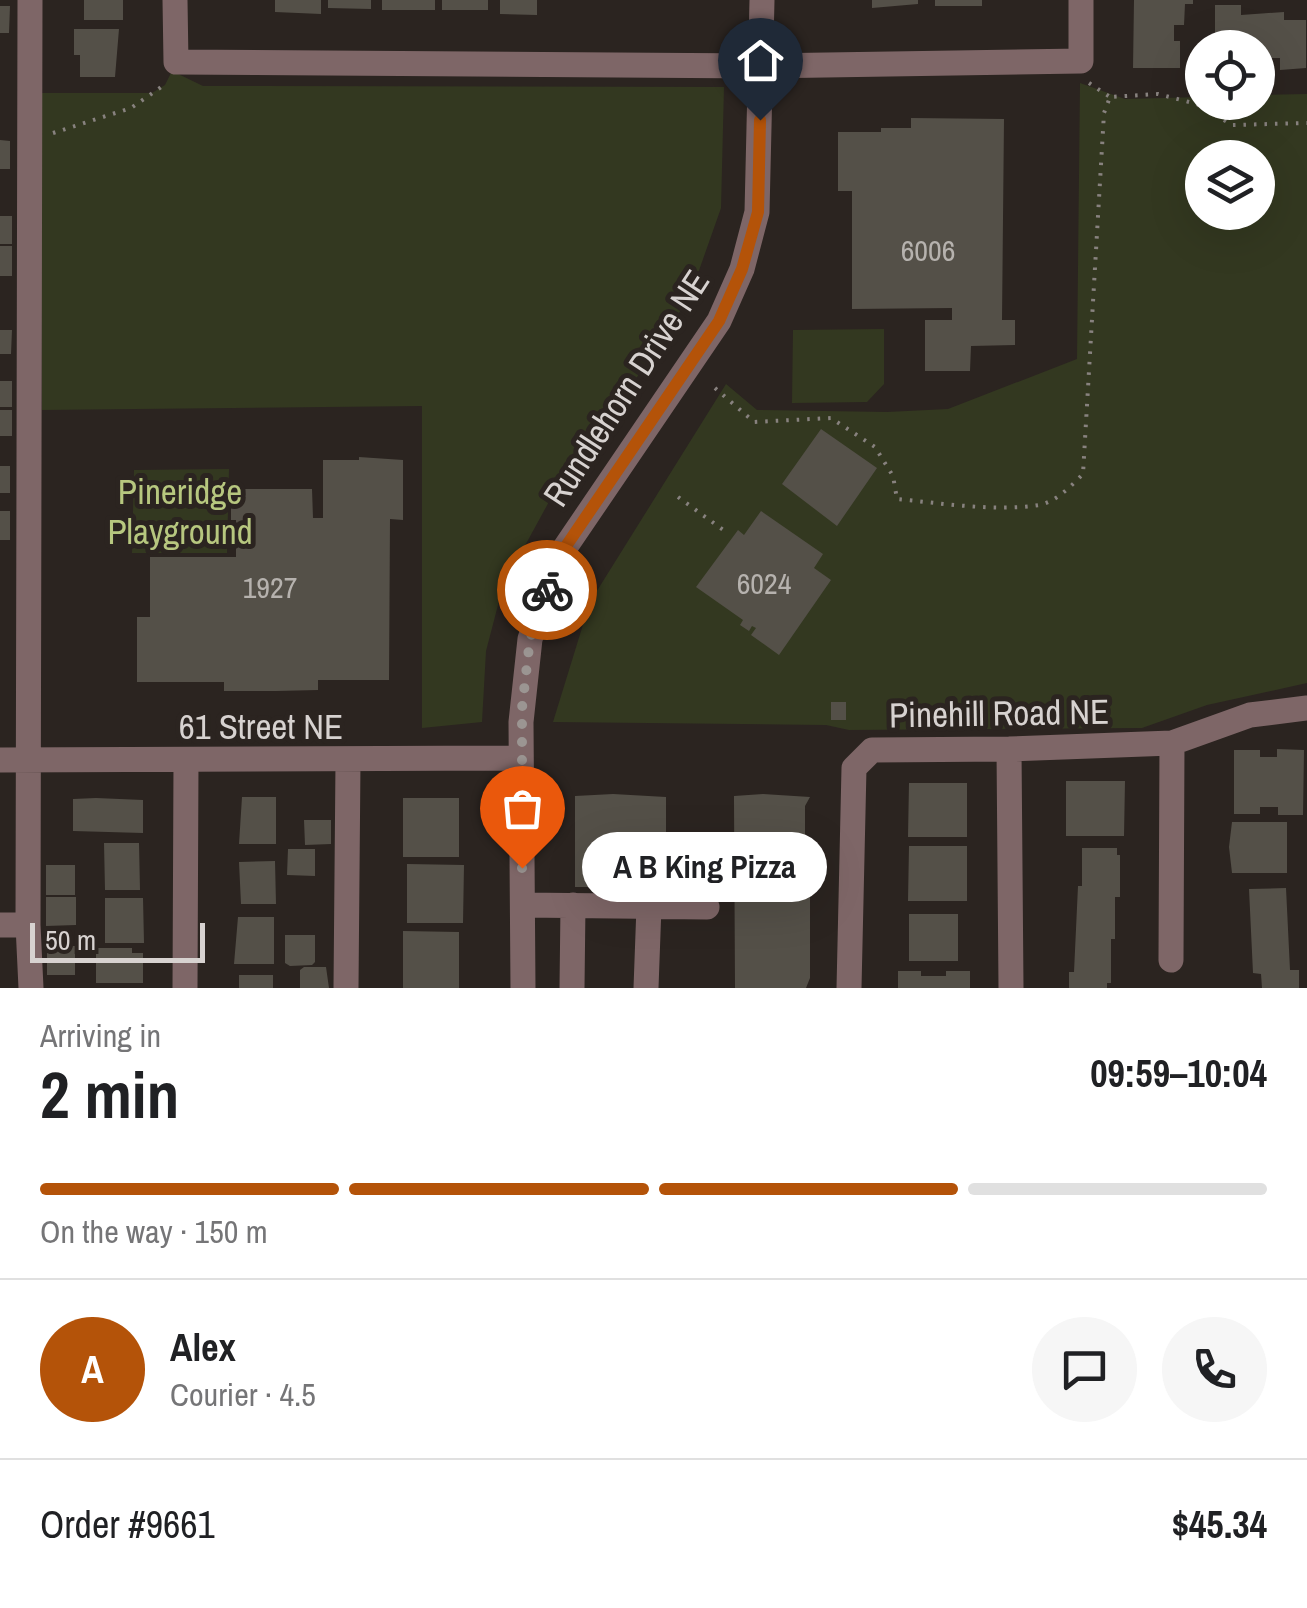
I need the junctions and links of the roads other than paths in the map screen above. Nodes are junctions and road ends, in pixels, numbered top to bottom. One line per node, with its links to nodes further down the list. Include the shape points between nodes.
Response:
1 (30, 0): 11 (street)
2 (175, 0): 5 (street, via 176,62)
3 (762, 0): 5 (street, Rundlehorn Drive NE)
4 (1081, 0): 5 (street, via 1081,61)
5 (761, 66): 9 (street, Rundlehorn Drive NE, via 758,212 742,269 719,321 560,555 530,639)
6 (1307, 708): 7 (street, Pinehill Road NE, via 1250,715)
7 (1172, 744): 8 (street, Pinehill Road NE); 20 (street)
8 (1010, 750): 27 (street, Pinehill Road NE, via 872,750 854,768); 28 (street)
9 (522, 758): 12 (street, 61 Street NE); 14 (street, Rundlehorn Drive NE)
10 (0, 760): 11 (street, 61 Street NE)
11 (29, 760): 13 (street, 61 Street NE); 19 (street)
12 (348, 761): 13 (street, 61 Street NE); 23 (street)
13 (186, 762): 22 (street)
14 (522, 905): 15 (street); 24 (street, Rundlehorn Drive NE)
15 (573, 905): 16 (street); 25 (street)
16 (649, 906): 17 (street); 26 (street)
17 (707, 908)
18 (0, 925): 19 (street)
19 (28, 925): 21 (street)
20 (1171, 960)
21 (31, 988)
22 (184, 988)
23 (346, 988)
24 (523, 988)
25 (572, 988)
26 (646, 988)
27 (849, 988)
28 (1011, 988)

